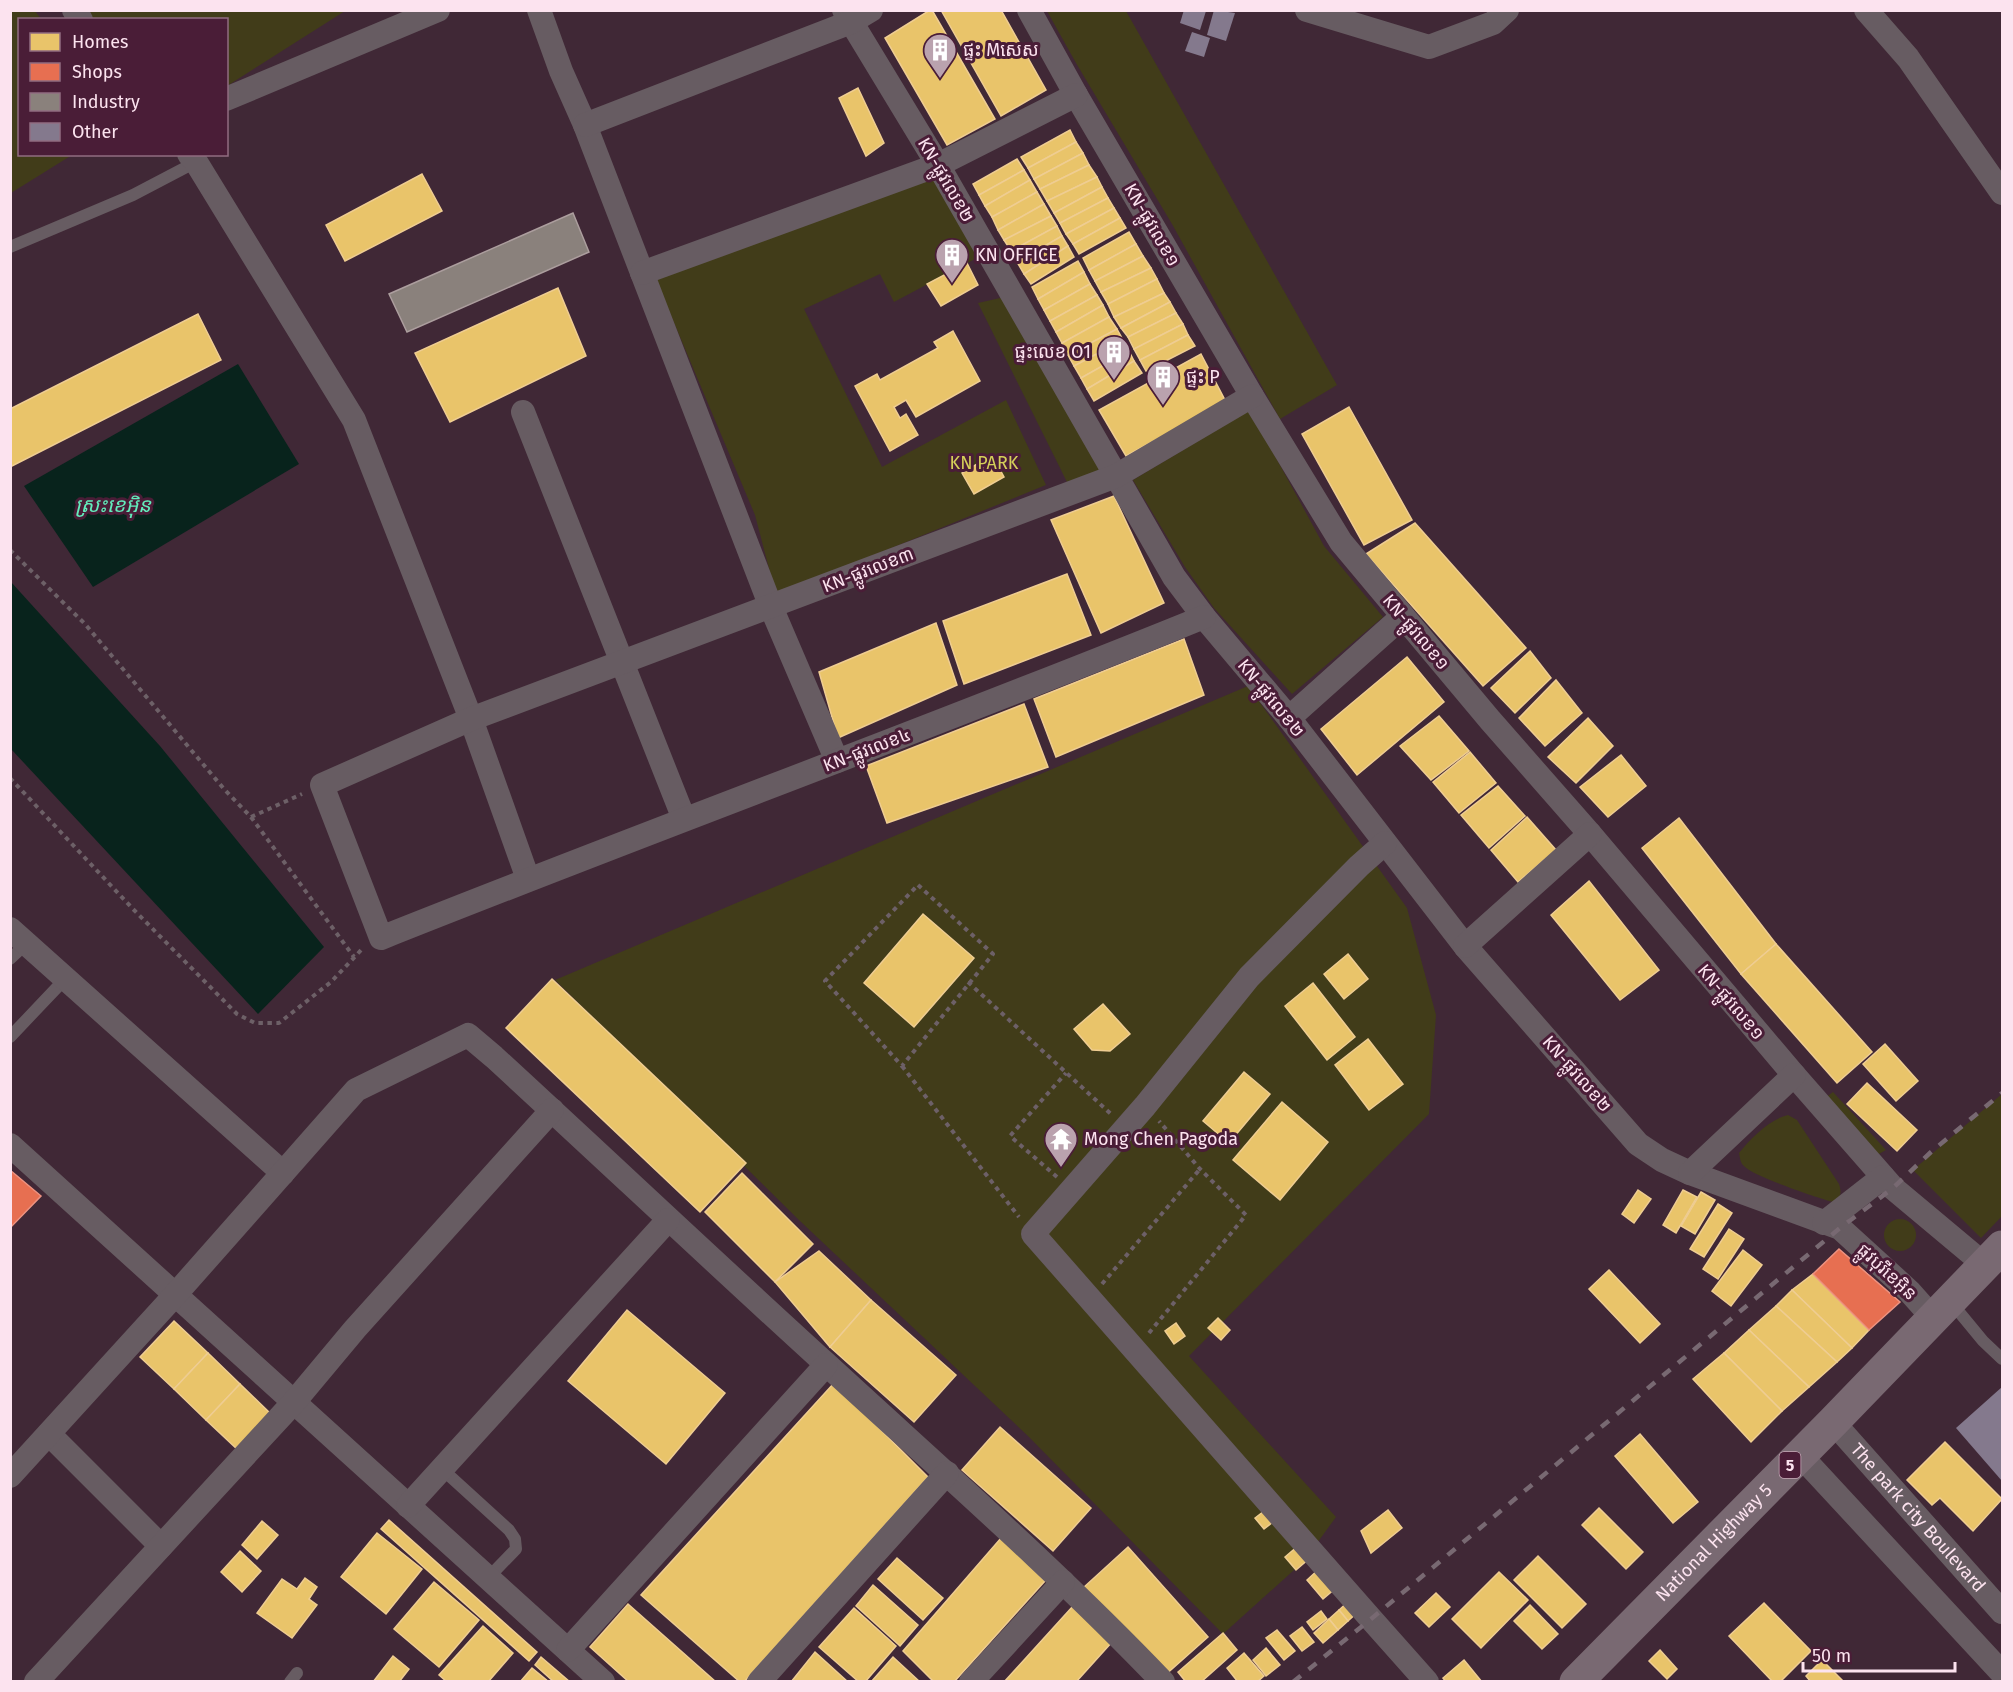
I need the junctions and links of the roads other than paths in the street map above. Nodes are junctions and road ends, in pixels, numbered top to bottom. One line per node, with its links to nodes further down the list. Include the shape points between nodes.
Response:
1 (438, 10): 9 (street)
2 (539, 10): 10 (street)
3 (1029, 10): 8 (street, KN-ផ្លូវលេខ១)
4 (1307, 10): 5 (street, via 1429,47 1493,23)
5 (1507, 10)
6 (1866, 10): 13 (street, via 1908,58)
7 (855, 14): 10 (street); 12 (street, KN-ផ្លូវលេខ២)
8 (1076, 95): 12 (street); 16 (street, KN-ផ្លូវលេខ១)
9 (228, 98)
10 (585, 126): 15 (street)
11 (193, 158): 14 (lane, via 133,195); 24 (street, via 354,420)
12 (938, 165): 15 (street); 18 (street, KN-ផ្លូវលេខ២)
13 (2002, 193)
14 (10, 247)
15 (642, 273): 19 (street)
16 (1252, 396): 18 (street, KN-ផ្លូវលេខ៣); 20 (street, KN-ផ្លូវលេខ១, via 1341,542)
17 (523, 411): 22 (street)
18 (1116, 476): 19 (street, KN-ផ្លូវលេខ៣); 21 (street, KN-ផ្លូវលេខ២, via 1174,577)
19 (771, 607): 22 (street, KN-ផ្លូវលេខ៣); 25 (street)
20 (1402, 616): 23 (street); 27 (street, KN-ផ្លូវលេខ១)
21 (1204, 617): 23 (street, KN-ផ្លូវលេខ២); 25 (street, KN-ផ្លូវលេខ៤)
22 (621, 663): 24 (street, KN-ផ្លូវលេខ៣); 26 (street)
23 (1289, 718): 28 (street, KN-ផ្លូវលេខ២)
24 (471, 719): 29 (street); 30 (street, KN-ផ្លូវលេខ៣, via 322,785)
25 (837, 761): 26 (street, KN-ផ្លូវលេខ៤)
26 (684, 819): 29 (street, KN-ផ្លូវលេខ៤)
27 (1590, 834): 32 (street); 35 (street, KN-ផ្លូវលេខ១)
28 (1385, 843): 32 (street, KN-ផ្លូវលេខ២); 67 (street, via 1249,977 1145,1106 1117,1119 1033,1234)
29 (528, 879): 30 (street, KN-ផ្លូវលេខ៤)
30 (381, 938)
31 (16, 944): 33 (street)
32 (1465, 946): 39 (street, KN-ផ្លូវលេខ២, via 1638,1143)
33 (66, 978): 34 (lane); 38 (street)
34 (10, 1037)
35 (1794, 1076): 39 (street); 40 (street, KN-ផ្លូវលេខ១)
36 (552, 1110): 38 (street, via 468,1035 356,1090); 41 (street); 48 (street)
37 (10, 1145): 44 (street)
38 (283, 1173): 44 (street)
39 (1690, 1173): 42 (street, KN-ផ្លូវលេខ២)
40 (1888, 1183): 42 (street); 43 (street)
41 (668, 1220): 47 (street); 52 (street)
42 (1832, 1226): 45 (street, ផ្លូវបុរីខេអ៊ិន, via 1909,1291)
43 (1994, 1256): 45 (highway, National Highway 5 / 5)
44 (175, 1295): 48 (street); 50 (street)
45 (1941, 1309): 46 (lane); 49 (highway, National Highway 5 / 5)
46 (2002, 1359)
47 (826, 1365): 53 (street); 60 (street)
48 (294, 1402): 55 (street); 56 (street)
49 (1833, 1422): 51 (highway, National Highway 5 / 5); 59 (street, The park city Boulevard)
50 (49, 1434): 54 (street); 56 (street)
51 (1800, 1455): 61 (street); 68 (highway, National Highway 5 / 5)
52 (442, 1469): 55 (street); 57 (lane, via 515,1539 516,1549)
53 (947, 1473): 58 (street); 64 (street)
54 (10, 1476)
55 (408, 1506): 57 (street)
56 (161, 1546): 62 (street)
57 (488, 1578): 60 (street)
58 (1063, 1582): 65 (street); 66 (street)
59 (2002, 1612)
60 (568, 1650): 63 (street)
61 (2002, 1673)
62 (36, 1682)
63 (603, 1682)
64 (759, 1682)
65 (971, 1682)
66 (1163, 1682)
67 (1427, 1682)
68 (1576, 1682)

